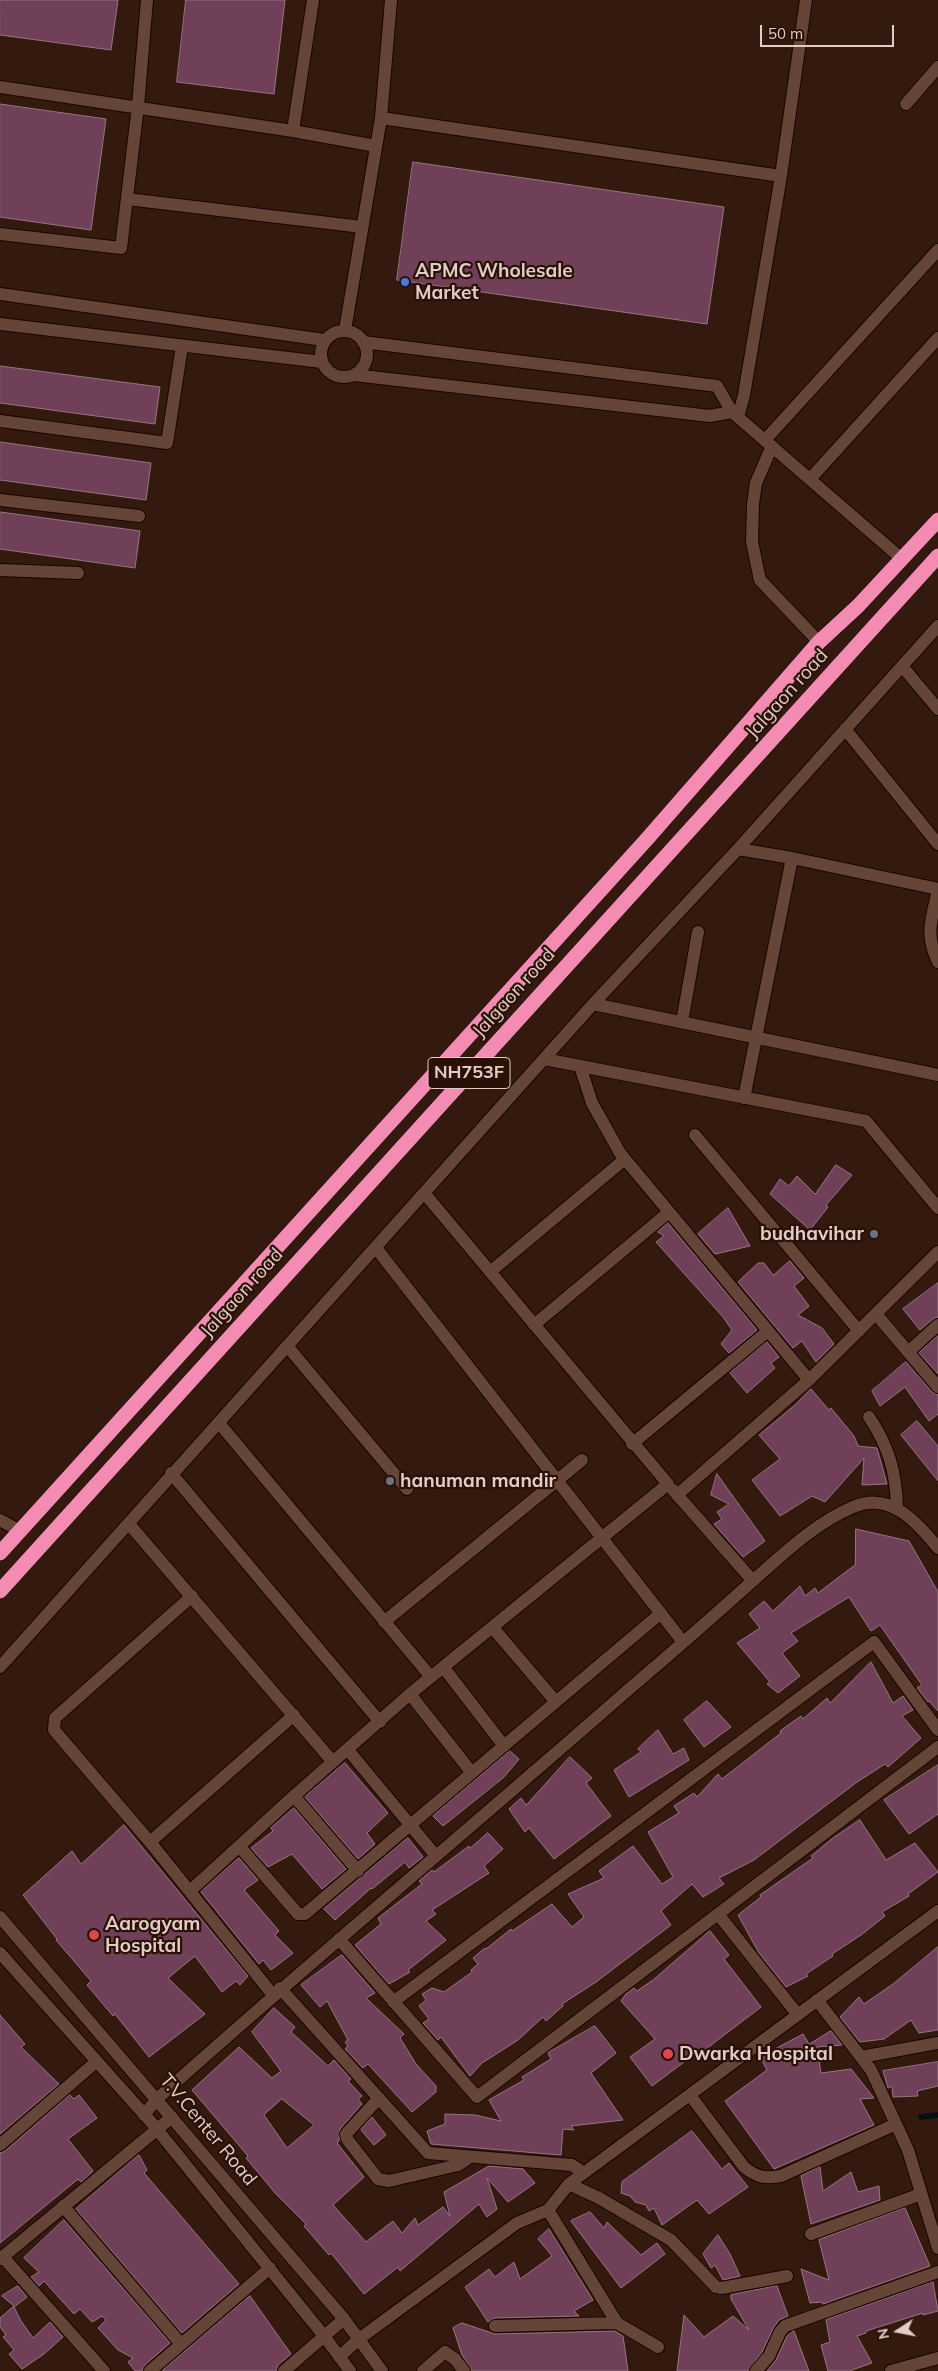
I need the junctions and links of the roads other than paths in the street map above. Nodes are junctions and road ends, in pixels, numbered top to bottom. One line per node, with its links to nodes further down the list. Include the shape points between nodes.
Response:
1 (147, 0): 8 (street)
2 (314, 0): 10 (street)
3 (392, 0): 9 (street)
4 (806, 0): 12 (street)
5 (938, 67): 7 (street)
6 (0, 86): 8 (street)
7 (906, 104)
8 (138, 106): 10 (street); 13 (street)
9 (381, 118): 11 (street); 12 (street)
10 (293, 131): 11 (street)
11 (376, 146): 14 (street)
12 (781, 176): 26 (street, via 744,395)
13 (127, 199): 14 (street); 15 (street, via 121,248)
14 (362, 227): 19 (street)
15 (0, 234)
16 (938, 250): 28 (street)
17 (0, 294): 21 (street)
18 (0, 324): 23 (street)
19 (345, 330): 21 (street, via 337,331); 22 (street)
20 (938, 338): 29 (street)
21 (324, 340): 24 (street)
22 (364, 342): 25 (street, via 366,357); 26 (street, via 717,386)
23 (182, 346): 24 (street); 27 (street, via 166,443)
24 (322, 362): 25 (street, via 332,374)
25 (354, 375): 26 (street, via 710,416)
26 (735, 414): 28 (street)
27 (0, 421)
28 (769, 443): 29 (street); 38 (street, via 753,504 752,542 760,580)
29 (810, 479): 34 (street)
30 (0, 500): 31 (street)
31 (139, 516)
32 (938, 520): 34 (highway, Jalgaon road / NH753F)
33 (938, 556): 89 (highway, Jalgaon road / NH753F)
34 (902, 558): 38 (highway, Jalgaon road / NH753F)
35 (0, 570): 36 (street)
36 (78, 573)
37 (938, 626): 39 (street)
38 (819, 642): 84 (highway, Jalgaon road / NH753F, via 641,847)
39 (902, 666): 40 (street); 41 (street)
40 (938, 709)
41 (845, 729): 42 (street); 43 (street)
42 (938, 844)
43 (738, 849): 44 (street); 48 (street)
44 (792, 858): 45 (street); 50 (street)
45 (938, 890): 47 (street, via 929,928)
46 (698, 932): 49 (street)
47 (938, 962)
48 (593, 1004): 49 (street); 51 (street)
49 (682, 1022): 50 (street)
50 (756, 1037): 53 (street); 54 (street)
51 (544, 1060): 52 (street); 57 (street)
52 (580, 1066): 54 (street); 56 (street, via 604,1128)
53 (938, 1075)
54 (744, 1098): 58 (street, via 866,1122)
55 (695, 1135): 67 (street)
56 (625, 1159): 59 (street); 62 (street)
57 (425, 1194): 60 (street); 62 (street)
58 (938, 1208)
59 (669, 1212): 64 (street); 66 (street)
60 (376, 1248): 68 (street); 77 (street)
61 (938, 1252): 63 (street)
62 (490, 1272): 64 (street)
63 (876, 1314): 67 (street); 69 (street)
64 (534, 1325): 74 (street)
65 (938, 1325): 69 (street)
66 (768, 1330): 70 (street); 74 (street)
67 (859, 1331): 70 (street)
68 (288, 1347): 73 (street); 79 (street)
69 (908, 1352): 71 (street)
70 (809, 1380): 80 (street)
71 (938, 1387)
72 (869, 1417): 81 (street, via 883,1438 890,1458)
73 (219, 1423): 76 (street); 92 (street)
74 (632, 1444): 78 (street)
75 (582, 1460): 77 (street)
76 (171, 1473): 83 (street); 101 (street)
77 (558, 1480): 85 (street); 92 (street)
78 (668, 1484): 80 (street); 85 (street)
79 (407, 1489)
80 (677, 1495): 88 (street)
81 (897, 1508): 86 (street, via 919,1525); 88 (street, via 876,1502 855,1506 808,1533)
82 (0, 1520): 84 (street)
83 (129, 1524): 90 (street); 95 (street)
84 (20, 1531): 87 (highway, Jalgaon road / NH753F)
85 (603, 1537): 91 (street); 93 (street)
86 (938, 1548)
87 (0, 1553)
88 (753, 1581): 94 (street)
89 (0, 1591)
90 (192, 1596): 100 (street); 110 (street, via 53,1723 54,1730)
91 (661, 1613): 94 (street); 99 (street)
92 (384, 1622): 97 (street)
93 (493, 1628): 96 (street); 99 (street)
94 (683, 1642): 112 (street)
95 (0, 1667)
96 (444, 1668): 97 (street); 103 (street)
97 (431, 1677): 98 (street)
98 (410, 1694): 101 (street); 107 (street)
99 (556, 1702): 103 (street)
100 (294, 1715): 106 (street); 110 (street)
101 (380, 1722): 105 (street)
102 (938, 1730): 122 (street, via 874,1642)
103 (504, 1746): 107 (street)
104 (938, 1747): 116 (street)
105 (348, 1750): 106 (street); 109 (street)
106 (334, 1762): 108 (street)
107 (472, 1773): 109 (street)
108 (294, 1796): 111 (street); 113 (street)
109 (411, 1826): 112 (street); 113 (street)
110 (150, 1842): 114 (street)
111 (240, 1846): 113 (street, via 302,1916); 114 (street)
112 (436, 1856): 118 (street)
113 (358, 1871)
114 (190, 1891): 120 (street)
115 (938, 1911): 121 (street)
116 (718, 1914): 122 (street, via 477,2097); 123 (street)
117 (0, 1917): 129 (street, T.V.Center Road)
118 (339, 1939): 120 (street); 122 (street)
119 (0, 1953): 126 (street, T.V.Center Road)
120 (276, 1992): 128 (street); 129 (street)
121 (817, 2000): 123 (street); 125 (street)
122 (393, 2002)
123 (798, 2015): 127 (street)
124 (938, 2043): 125 (street)
125 (861, 2057): 132 (street, via 871,2070)
126 (96, 2062): 130 (street, T.V.Center Road); 134 (street)
127 (690, 2095): 132 (street, via 744,2167 761,2178 781,2176); 136 (street)
128 (379, 2098): 135 (street, via 428,2153); 135 (street, via 346,2134 378,2179 389,2181 458,2165)
129 (157, 2099): 130 (street); 131 (street, T.V.Center Road)
130 (144, 2115): 133 (street, T.V.Center Road)
131 (172, 2117): 133 (street); 148 (street, T.V.Center Road)
132 (896, 2124): 138 (street, via 908,2150)
133 (157, 2130): 139 (street); 145 (street, T.V.Center Road)
134 (0, 2145)
135 (470, 2157): 136 (street, via 572,2165)
136 (584, 2173): 137 (street)
137 (569, 2184): 140 (street); 147 (street, via 671,2240 716,2287)
138 (921, 2194): 141 (street); 142 (street)
139 (63, 2206): 144 (street); 153 (street)
140 (548, 2210): 149 (street); 152 (street, via 516,2223)
141 (933, 2215): 143 (street)
142 (811, 2234)
143 (938, 2248)
144 (1, 2258): 157 (street)
145 (270, 2268): 151 (street, T.V.Center Road); 153 (street)
146 (938, 2272): 164 (street, via 785,2326 769,2356)
147 (787, 2276)
148 (344, 2319): 151 (street); 152 (street, T.V.Center Road)
149 (616, 2323): 150 (street); 154 (street)
150 (495, 2326)
151 (324, 2336): 155 (street, T.V.Center Road); 159 (street)
152 (359, 2339): 155 (street); 161 (street, T.V.Center Road)
153 (181, 2344): 158 (street)
154 (658, 2347)
155 (339, 2357): 160 (street, T.V.Center Road)
156 (938, 2358): 165 (street)
157 (104, 2371)
158 (150, 2371)
159 (284, 2371)
160 (350, 2371)
161 (382, 2371)
162 (423, 2371): 163 (street, via 445,2352)
163 (464, 2371)
164 (756, 2371)
165 (891, 2371)

